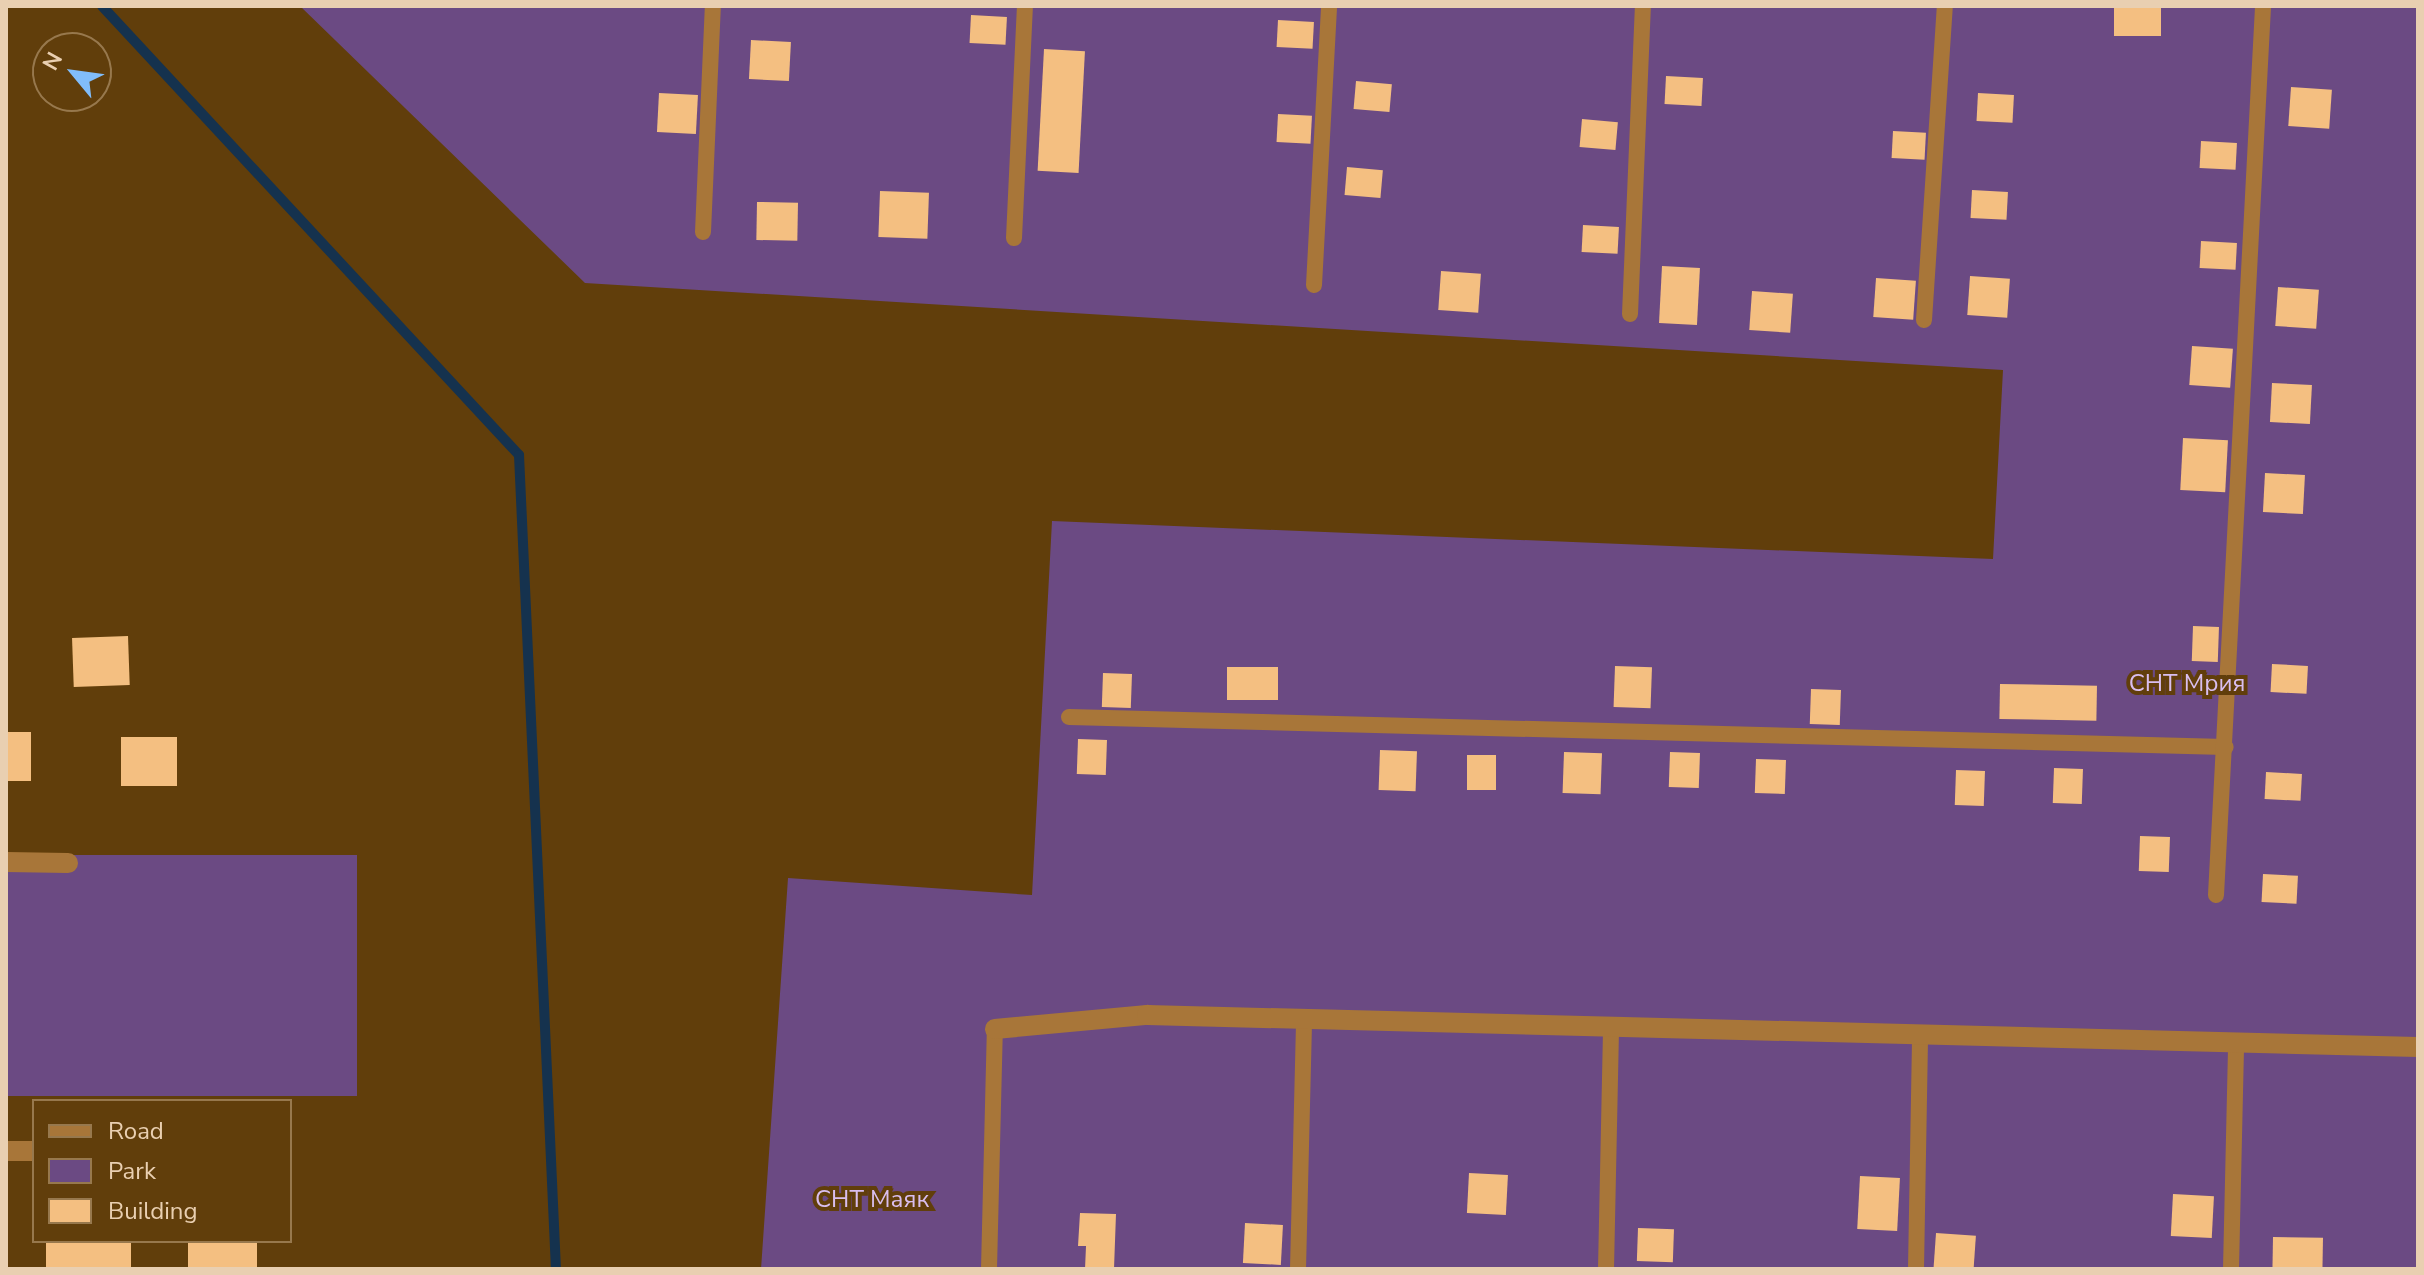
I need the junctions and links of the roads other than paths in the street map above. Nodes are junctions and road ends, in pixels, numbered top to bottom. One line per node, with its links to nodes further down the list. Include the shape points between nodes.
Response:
1 (713, 6): 7 (lane)
2 (1025, 6): 8 (lane)
3 (1329, 6): 9 (lane)
4 (1643, 6): 10 (lane)
5 (1945, 6): 11 (lane)
6 (2263, 6): 13 (lane)
7 (703, 232)
8 (1014, 238)
9 (1314, 285)
10 (1630, 314)
11 (1924, 320)
12 (1069, 717): 13 (lane)
13 (2226, 747): 16 (lane)
14 (6, 862): 15 (street)
15 (68, 863)
16 (2216, 895)
17 (1304, 1018): 18 (street); 19 (street, via 1147,1015); 26 (lane)
18 (1611, 1026): 20 (street); 27 (lane)
19 (995, 1029): 25 (lane)
20 (1920, 1034): 21 (street); 28 (lane)
21 (2236, 1043): 22 (street); 29 (lane)
22 (2418, 1047)
23 (6, 1151): 24 (street)
24 (32, 1151)
25 (989, 1269)
26 (1298, 1269)
27 (1606, 1269)
28 (1916, 1269)
29 (2231, 1269)

